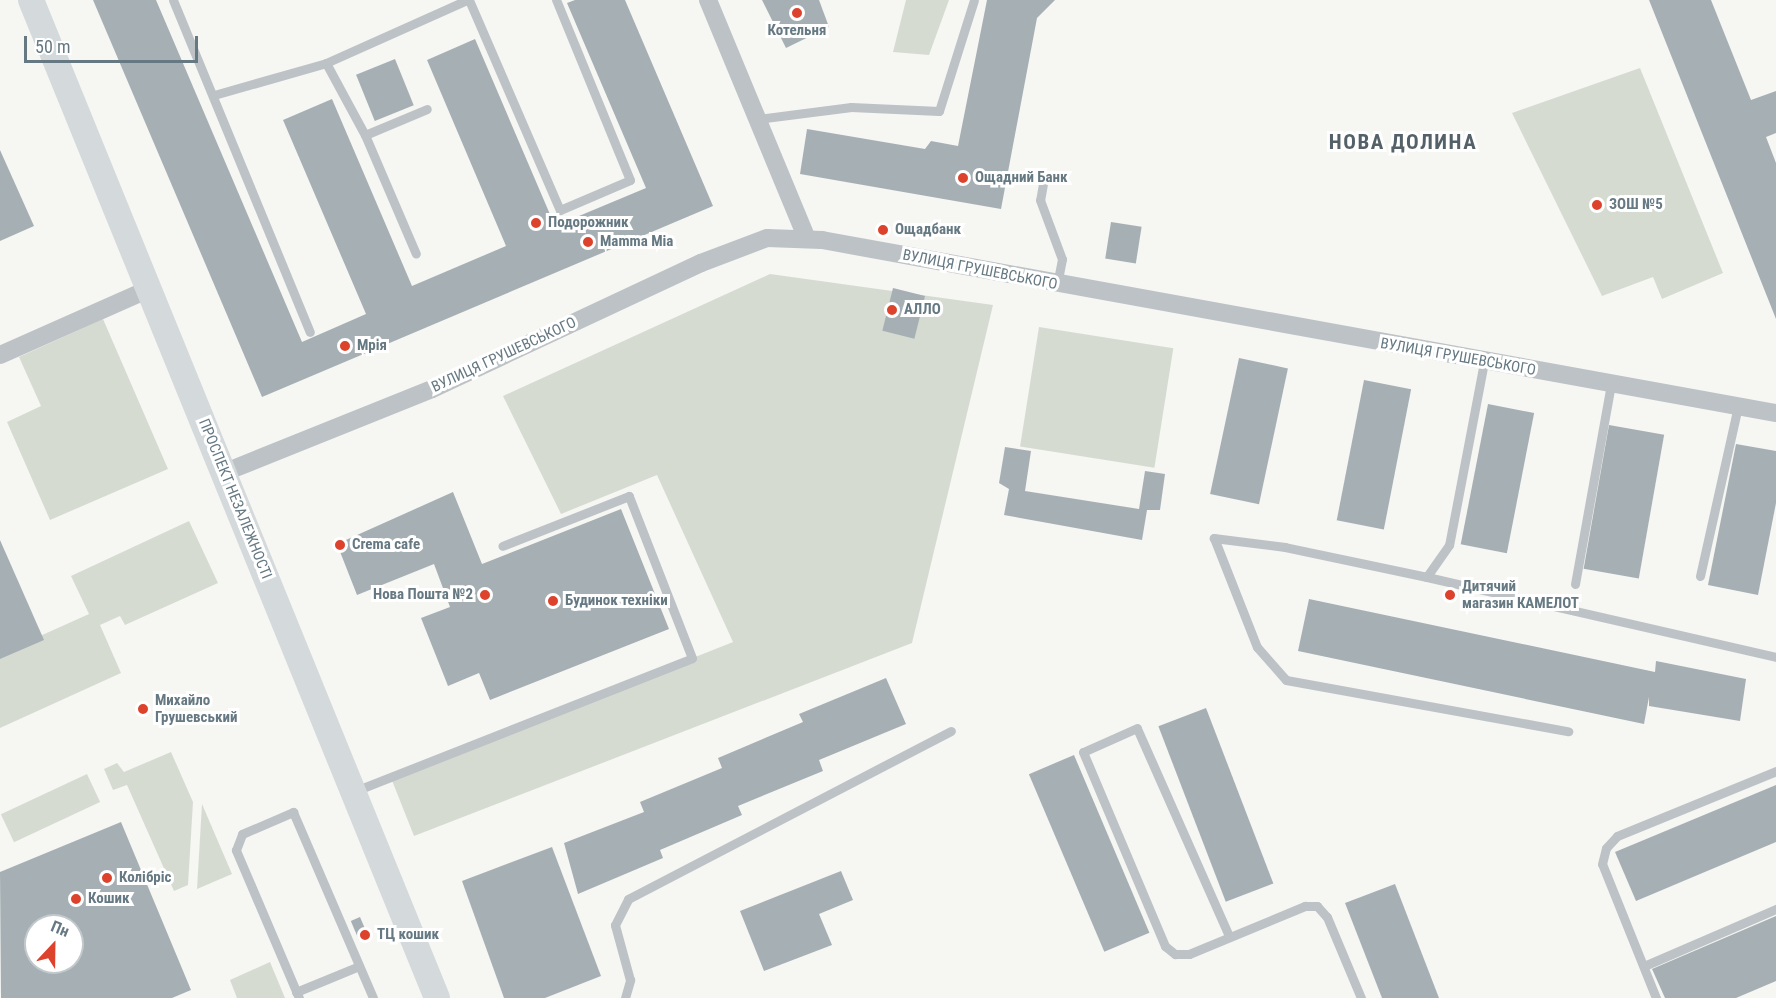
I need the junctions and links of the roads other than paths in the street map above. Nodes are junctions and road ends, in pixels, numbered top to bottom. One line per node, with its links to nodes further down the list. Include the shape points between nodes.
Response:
1 (31, 0): 16 (main road, ПРОСПЕКТ НЕЗАЛЕЖНОСТІ)
2 (173, 0): 8 (lane)
3 (468, 0): 4 (lane, via 560,210 630,180); 7 (lane)
4 (556, 0)
5 (708, 0): 10 (street)
6 (974, 0): 10 (lane, via 939,111 851,107)
7 (326, 63): 8 (lane); 11 (lane)
8 (214, 95): 17 (lane)
9 (427, 109): 11 (lane)
10 (757, 119): 13 (street)
11 (365, 135): 14 (lane)
12 (1044, 178): 15 (lane, via 1040,200 1062,259)
13 (806, 237): 15 (street, ВУЛИЦЯ ГРУШЕВСЬКОГО); 23 (street, ВУЛИЦЯ ГРУШЕВСЬКОГО, via 767,238 700,263 432,389)
14 (416, 254)
15 (1057, 284): 19 (street, ВУЛИЦЯ ГРУШЕВСЬКОГО)
16 (149, 289): 18 (street); 23 (main road, ПРОСПЕКТ НЕЗАЛЕЖНОСТІ)
17 (310, 332)
18 (0, 355)
19 (1484, 362): 20 (street, ВУЛИЦЯ ГРУШЕВСЬКОГО); 26 (lane, via 1449,545)
20 (1611, 384): 21 (street, ВУЛИЦЯ ГРУШЕВСЬКОГО); 27 (lane)
21 (1738, 406): 22 (street, ВУЛИЦЯ ГРУШЕВСЬКОГО); 25 (lane)
22 (1776, 412)
23 (223, 473): 32 (main road, ПРОСПЕКТ НЕЗАЛЕЖНОСТІ)
24 (502, 546): 32 (lane, via 629,496 692,658)
25 (1700, 576)
26 (1427, 578): 28 (lane); 30 (lane, via 1285,547 1214,538 1257,647 1286,680)
27 (1575, 585)
28 (1776, 657)
29 (951, 731): 40 (lane, via 628,900 615,925 630,980)
30 (1568, 731)
31 (1776, 771): 36 (lane, via 1617,836 1606,848 1602,864)
32 (355, 791): 38 (main road, ПРОСПЕКТ НЕЗАЛЕЖНОСТІ)
33 (1776, 909): 36 (lane)
34 (1229, 936): 34 (lane, via 1137,728 1083,752 1165,946 1174,954 1189,954); 41 (lane, via 1305,906 1317,906 1327,916)
35 (359, 966): 37 (lane); 37 (lane, via 293,812 246,831 236,850); 39 (lane)
36 (1644, 966): 42 (lane)
37 (297, 995)
38 (430, 996)
39 (373, 998)
40 (625, 998)
41 (1361, 998)
42 (1656, 998)

